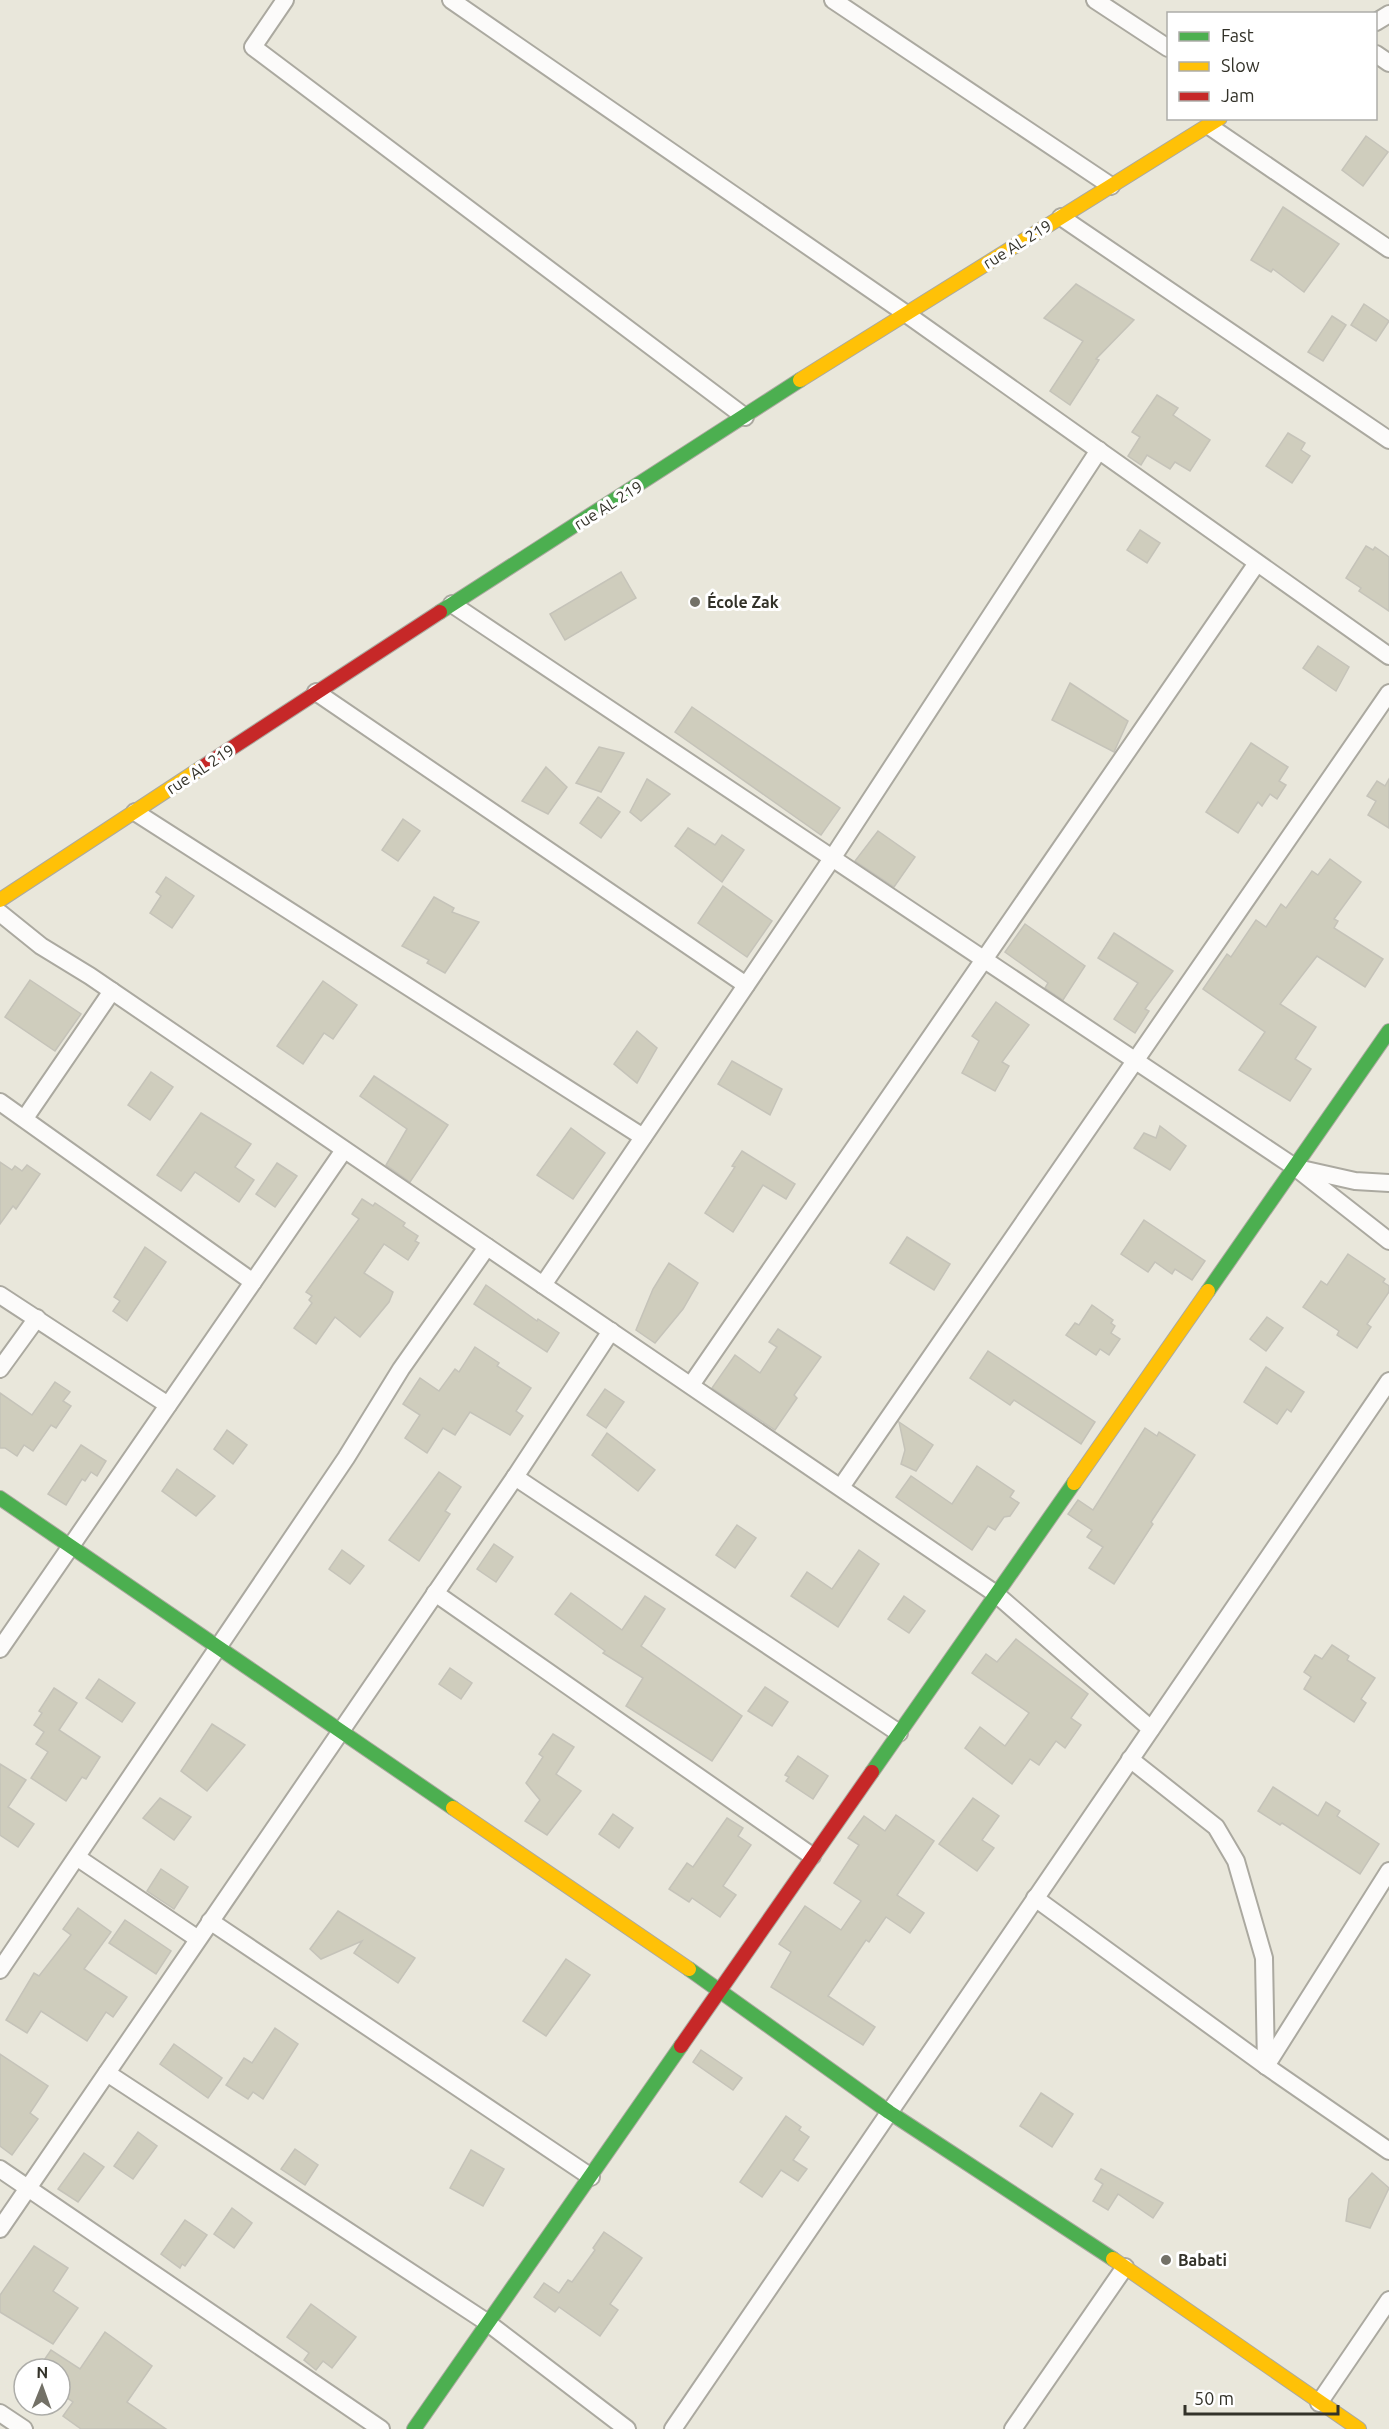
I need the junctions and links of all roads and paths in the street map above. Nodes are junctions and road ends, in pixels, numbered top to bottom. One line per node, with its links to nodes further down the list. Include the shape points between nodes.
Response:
1 (285, 0): 11 (street, via 253,47)
2 (451, 0): 10 (street)
3 (1095, 0): 5 (street)
4 (841, 2): 7 (street)
5 (1167, 47)
6 (1214, 122): 7 (street, rue AL 219); 9 (street)
7 (1111, 186): 8 (street, rue AL 219)
8 (1061, 217): 10 (street, rue AL 219); 12 (street)
9 (1389, 249)
10 (906, 313): 11 (street, rue AL 219); 13 (street)
11 (745, 417): 15 (street, rue AL 219)
12 (1389, 440)
13 (1099, 450): 14 (street); 20 (street)
14 (1257, 563): 16 (street); 23 (street)
15 (452, 604): 17 (street, rue AL 219); 20 (street)
16 (1389, 656)
17 (316, 692): 19 (street, rue AL 219); 24 (street)
18 (1389, 693): 27 (street)
19 (135, 812): 21 (street, rue AL 219); 30 (street)
20 (833, 857): 23 (street); 24 (street)
21 (0, 900)
22 (0, 913): 25 (street, via 41,946)
23 (985, 959): 27 (street); 43 (street)
24 (746, 986): 30 (street)
25 (112, 991): 29 (street); 31 (street)
26 (1389, 1031): 32 (street)
27 (1135, 1060): 32 (street); 46 (street)
28 (0, 1102): 29 (street)
29 (25, 1118): 36 (street)
30 (643, 1137): 37 (street)
31 (345, 1150): 35 (street); 36 (street)
32 (1296, 1168): 33 (street); 34 (street); 50 (street)
33 (1389, 1183)
34 (1389, 1241)
35 (487, 1247): 37 (street); 51 (street, via 401,1369)
36 (253, 1282): 44 (street)
37 (543, 1285): 40 (street)
38 (0, 1295): 39 (street)
39 (37, 1318): 41 (street); 44 (street)
40 (611, 1331): 43 (street); 45 (street)
41 (0, 1369)
42 (1389, 1380): 53 (street)
43 (691, 1385): 46 (street)
44 (168, 1405): 48 (street)
45 (515, 1477): 49 (street); 55 (street)
46 (841, 1487): 50 (street)
47 (0, 1498): 48 (street)
48 (71, 1546): 51 (street); 52 (street)
49 (435, 1593): 54 (street); 57 (street)
50 (996, 1594): 53 (street); 55 (street)
51 (219, 1648): 54 (street); 58 (street)
52 (0, 1650)
53 (1151, 1729): 56 (street)
54 (339, 1731): 61 (street); 64 (street)
55 (899, 1733): 57 (street)
56 (1130, 1760): 60 (street); 65 (street, via 1216,1827 1236,1861 1263,1959)
57 (812, 1856): 64 (street)
58 (78, 1858): 62 (street); 63 (street)
59 (1389, 1871): 65 (street)
60 (1035, 1898): 65 (street); 67 (street)
61 (210, 1921): 62 (street); 70 (street)
62 (198, 1939): 66 (street)
63 (0, 1970)
64 (718, 1989): 67 (street); 70 (street)
65 (1266, 2066): 68 (street)
66 (107, 2073): 71 (street); 75 (street)
67 (889, 2112): 73 (street); 82 (street)
68 (1389, 2151)
69 (0, 2169): 71 (street)
70 (591, 2177): 75 (street)
71 (28, 2188): 72 (street); 79 (street)
72 (0, 2229)
73 (1125, 2267): 76 (street); 83 (street)
74 (1389, 2300): 76 (street)
75 (488, 2323): 80 (street); 81 (street)
76 (1319, 2403): 84 (street)
77 (0, 2413): 78 (street)
78 (24, 2429)
79 (381, 2429)
80 (414, 2429)
81 (627, 2429)
82 (673, 2429)
83 (1013, 2429)
84 (1359, 2429)

